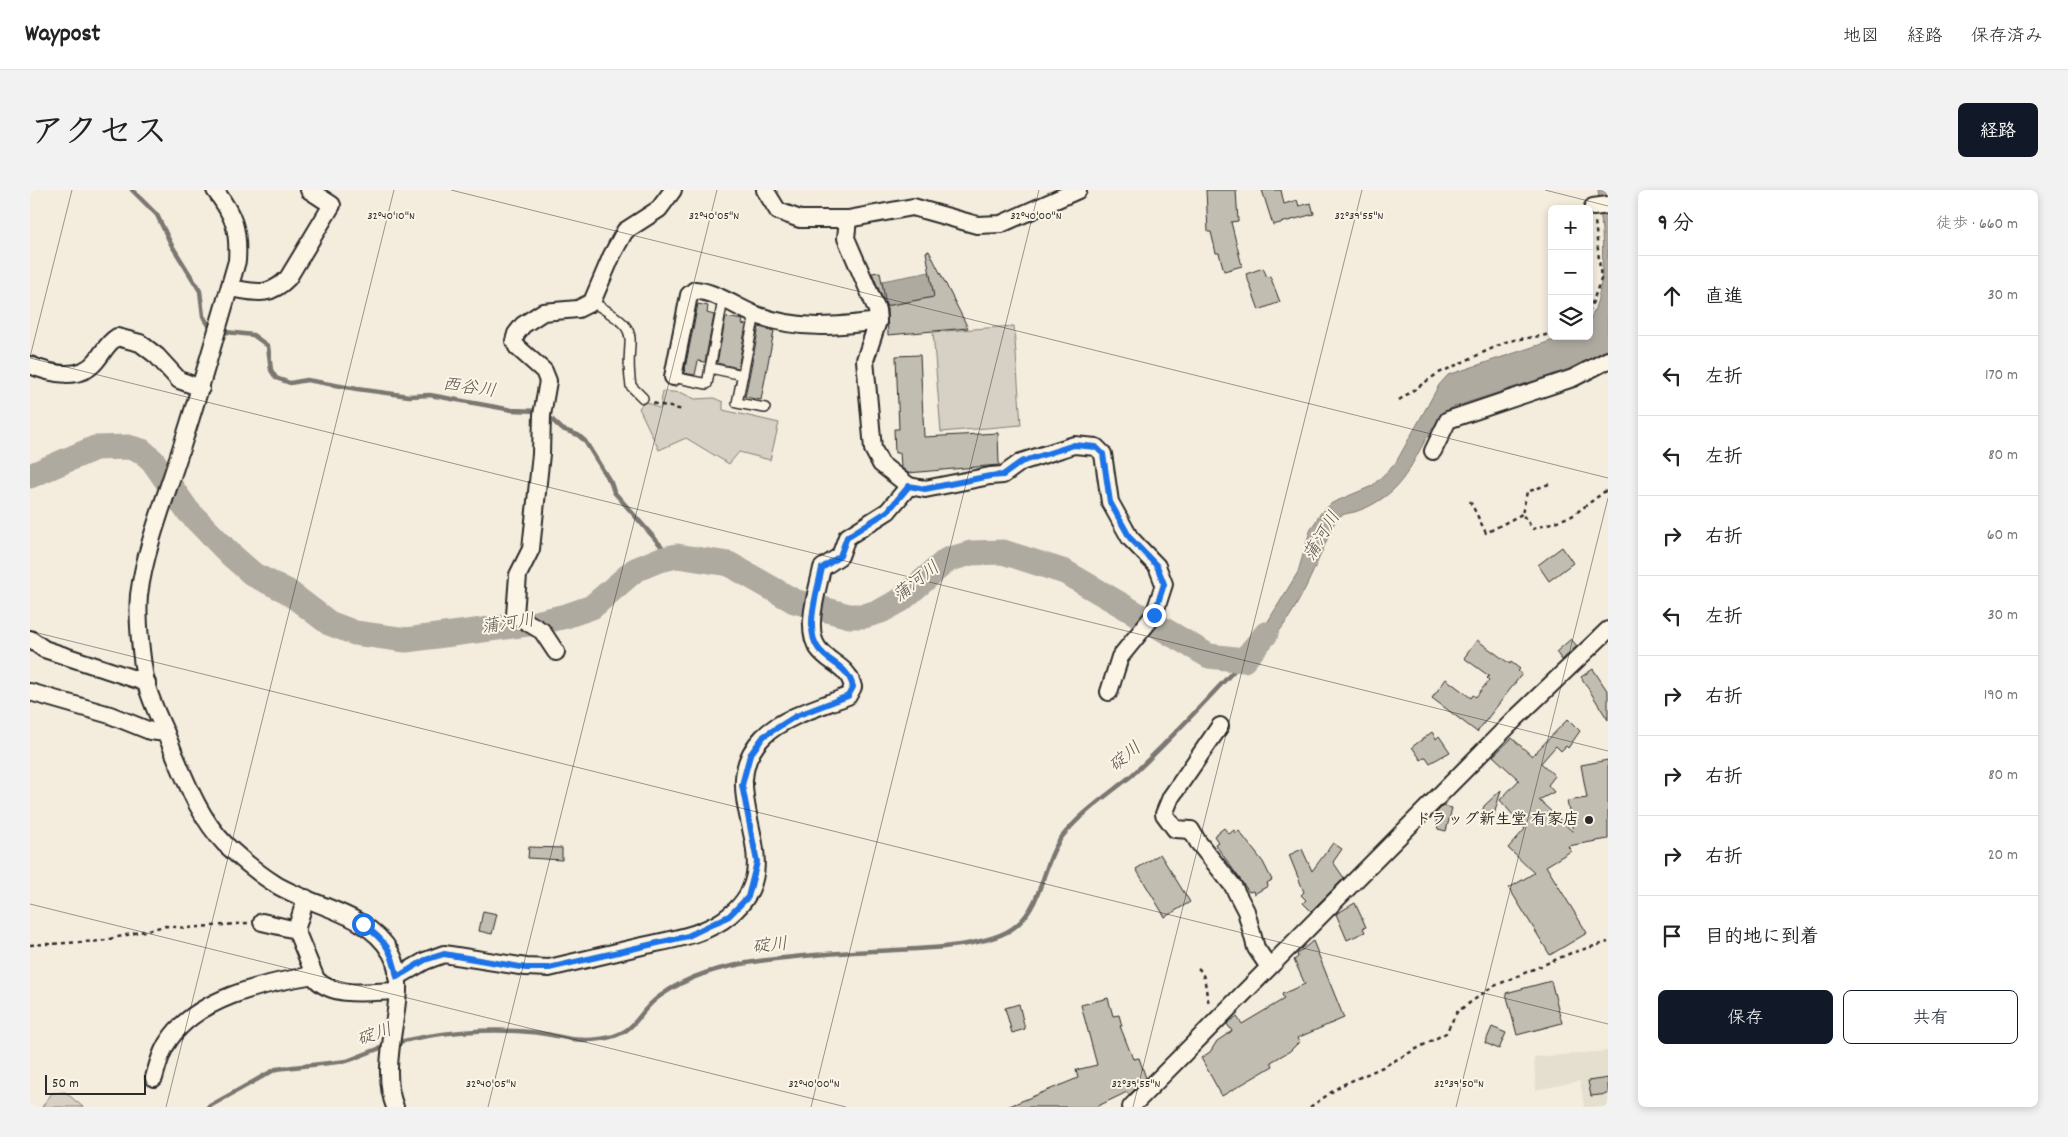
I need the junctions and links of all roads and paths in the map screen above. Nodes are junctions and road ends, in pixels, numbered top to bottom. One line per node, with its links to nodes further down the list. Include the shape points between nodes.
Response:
1 (215, 190): 8 (street, via 228,206 236,224 237,261)
2 (309, 190): 8 (street, via 332,205 288,278 270,292)
3 (673, 190): 11 (street, via 659,209 625,231)
4 (765, 190): 7 (street, via 778,211 789,216)
5 (1078, 190): 7 (street, via 1001,224 977,225 913,207)
6 (1600, 206): 10 (path, via 1601,278)
7 (848, 219): 13 (street, via 846,238 877,310)
8 (230, 288): 20 (street)
9 (723, 300): 12 (street); 17 (lane); 19 (street, via 695,290 689,295)
10 (1593, 301)
11 (592, 302): 21 (lane, via 617,316 628,328 631,386); 33 (street, via 578,309 542,312 523,325 514,341 544,371 548,381 542,413 531,549 518,574 515,615 542,631)
12 (755, 314): 13 (street, via 829,328); 18 (lane)
13 (878, 321): 27 (street, via 865,360 873,449 881,464)
14 (1548, 335): 22 (path, via 1508,341 1437,374)
15 (1608, 360): 25 (street, via 1573,378 1448,420)
16 (30, 365): 20 (street, via 73,374 89,370 117,337 140,343 179,380)
17 (710, 368): 18 (lane); 19 (lane, via 707,384)
18 (743, 375): 23 (lane, via 737,403)
19 (673, 377)
20 (201, 388): 34 (street, via 163,504 139,595)
21 (643, 398): 24 (path, via 660,406)
22 (1399, 400)
23 (764, 408)
24 (683, 410)
25 (1433, 451)
26 (1549, 484): 30 (path, via 1527,492)
27 (909, 486): 36 (street, via 925,489 1003,475 1021,462 1074,445 1096,447 1103,454 1110,502 1130,538 1157,566 1164,584 1154,615 1120,657); 47 (street, via 888,511 847,537 840,556 822,568 812,618 813,634 817,648 850,676 853,687 848,696 796,716 764,736 750,755 742,785 757,862 748,897 729,916 688,936 549,968 526,968 444,954 425,960)
28 (1608, 489): 30 (path, via 1572,516 1533,529)
29 (1470, 501): 30 (path, via 1486,533)
30 (1522, 514)
31 (1608, 630): 45 (street)
32 (30, 639): 34 (street, via 44,649)
33 (556, 652)
34 (146, 683): 38 (street)
35 (30, 692): 38 (street, via 110,715 150,731)
36 (1109, 692)
37 (1220, 726): 45 (street, via 1171,797 1164,814 1175,829 1191,830 1233,886 1246,912 1256,948)
38 (166, 733): 39 (street, via 189,790 212,831 276,884)
39 (306, 898): 41 (street); 47 (street, via 363,924 381,938 393,955)
40 (262, 922): 41 (street); 43 (path, via 187,928 165,926 100,941)
41 (296, 930): 46 (street)
42 (1608, 942): 52 (path, via 1492,986 1457,1012 1446,1033 1342,1085)
43 (30, 945)
44 (1198, 968): 48 (path, via 1204,975 1209,1004)
45 (1270, 968): 48 (street)
46 (314, 974): 47 (street, via 321,985 345,991); 49 (street, via 275,981 212,1003 179,1028 166,1045)
47 (398, 984): 50 (street, via 388,1055)
48 (1221, 1016): 51 (street)
49 (154, 1078)
50 (395, 1107)
51 (1130, 1107)
52 (1310, 1107)

